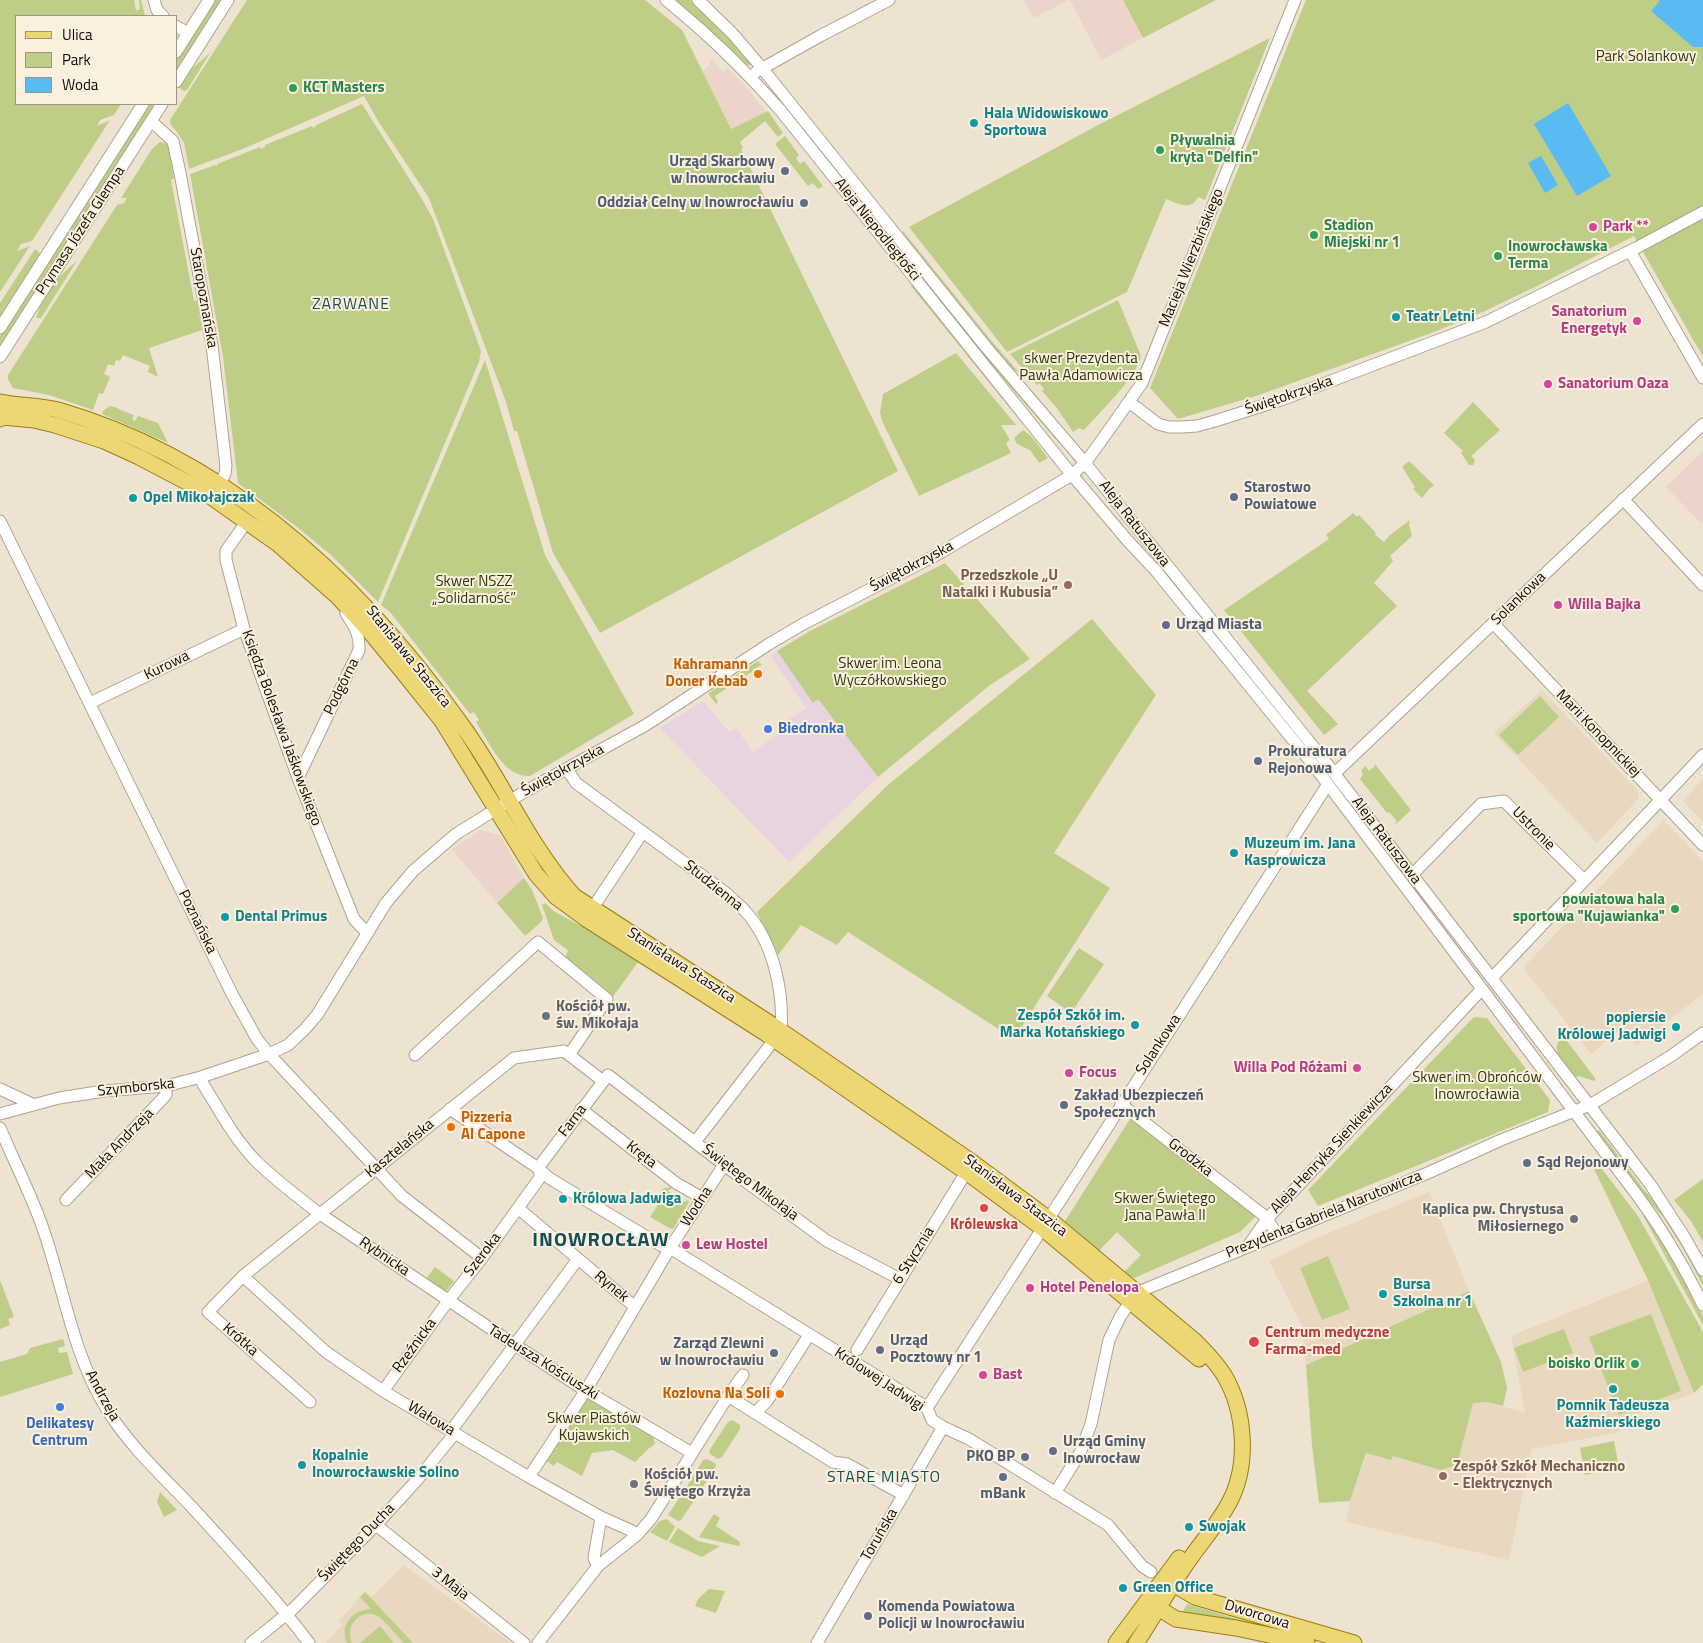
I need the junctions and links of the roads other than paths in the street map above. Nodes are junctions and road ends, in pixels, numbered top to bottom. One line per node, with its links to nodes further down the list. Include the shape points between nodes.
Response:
1 (154, 0): 9 (street)
2 (209, 0): 11 (street)
3 (228, 0): 15 (street)
4 (666, 0): 14 (street, Aleja Niepodległości)
5 (698, 0): 13 (street, Aleja Niepodległości)
6 (889, 0): 8 (street)
7 (1295, 0): 25 (street, Macieja Wierzbińskiego, via 1142,383)
8 (877, 2): 13 (street)
9 (162, 15)
10 (178, 27): 11 (street)
11 (188, 33): 12 (street)
12 (178, 49)
13 (762, 68): 14 (street); 28 (street, Aleja Niepodległości, via 986,347)
14 (750, 76): 29 (street, Aleja Niepodległości)
15 (178, 79)
16 (142, 105): 21 (street, Prymasa Józefa Glempa)
17 (161, 105): 18 (street, Prymasa Józefa Glempa)
18 (151, 121): 22 (street, Prymasa Józefa Glempa); 30 (street, Staropoznańska, via 173,141 208,322 226,466)
19 (1703, 212): 20 (street, Świętokrzyska)
20 (1630, 251): 23 (street); 25 (street, Świętokrzyska, via 1462,332 1214,422 1169,427 1158,424)
21 (0, 328)
22 (0, 357)
23 (1703, 378)
24 (0, 402): 30 (main road, Stanisława Staszica, via 57,410 106,426 175,458)
25 (1129, 402): 28 (street, Świętokrzyska)
26 (0, 419): 33 (main road, Stanisława Staszica, via 34,420 104,441 178,476)
27 (1703, 424): 31 (street, Solankowa)
28 (1085, 463): 29 (street, Świętokrzyska); 34 (street, Aleja Ratuszowa)
29 (1072, 475): 35 (street, Aleja Ratuszowa); 42 (street, Świętokrzyska, via 932,558 768,644 646,725)
30 (219, 484): 47 (main road, Stanisława Staszica, via 306,548 374,615 465,729)
31 (1623, 499): 36 (street); 38 (street, Solankowa)
32 (0, 521): 40 (street, Poznańska)
33 (247, 521): 37 (main road, Stanisława Staszica); 39 (street, Księdza Bolesława Jaśkowskiego, via 226,551)
34 (1165, 563): 35 (street); 43 (street, Aleja Ratuszowa)
35 (1156, 572): 45 (street, Aleja Ratuszowa)
36 (1703, 585)
37 (337, 596): 44 (street, Podgórna, via 358,632 359,650); 47 (main road, Stanisława Staszica, via 442,721)
38 (1492, 624): 43 (street, Solankowa); 46 (street, Marii Konopnickiej)
39 (244, 629): 40 (street, Kurowa); 44 (street, Księdza Bolesława Jaśkowskiego)
40 (90, 703): 58 (street, Poznańska, via 232,994)
41 (1703, 756): 46 (street)
42 (567, 769): 47 (street, Świętokrzyska); 48 (street, Studzienna, via 576,783)
43 (1335, 773): 50 (street, Aleja Ratuszowa)
44 (298, 778): 53 (street, Księdza Bolesława Jaśkowskiego, via 354,919)
45 (1328, 784): 55 (street, Aleja Ratuszowa); 66 (street, Solankowa)
46 (1661, 800): 49 (street, Marii Konopnickiej); 51 (street)
47 (503, 805): 53 (street, Świętokrzyska, via 456,834 413,872 386,903); 57 (main road, Stanisława Staszica, via 574,896)
48 (642, 832): 52 (street); 57 (street, Studzienna, via 726,893 754,922 775,967 782,1018)
49 (1703, 845)
50 (1412, 875): 51 (street, Ustronie, via 1481,804 1504,800); 54 (street, Aleja Ratuszowa)
51 (1584, 880): 54 (street)
52 (596, 903)
53 (367, 932): 58 (street, Świętokrzyska, via 324,1004 305,1029 288,1045)
54 (1492, 978): 67 (street, Aleja Ratuszowa)
55 (1482, 988): 70 (street, Aleja Ratuszowa); 82 (street, Aleja Henryka Sienkiewicza)
56 (1703, 1033): 67 (street, Prezydenta Gabriela Narutowicza)
57 (778, 1035): 73 (street); 75 (main road, Stanisława Staszica)
58 (269, 1054): 61 (street, Szymborska); 76 (street, Poznańska)
59 (415, 1055): 60 (street, via 538,942 607,999)
60 (569, 1055): 62 (street, Świętego Mikołaja); 68 (street, Kasztelańska, via 564,1051 514,1058)
61 (201, 1077): 63 (street, Szymborska); 81 (street, Rybnicka, via 229,1126 254,1159)
62 (605, 1078): 69 (street, Farna); 73 (street, Świętego Mikołaja)
63 (166, 1086): 65 (street, Szymborska, via 90,1093); 79 (street, Mała Andrzeja, via 166,1095)
64 (0, 1089): 65 (street)
65 (32, 1104): 71 (street, Szymborska)
66 (1121, 1104): 82 (street, Grodzka); 83 (street, Solankowa)
67 (1590, 1105): 70 (street, Prezydenta Gabriela Narutowicza); 89 (street, Aleja Ratuszowa, via 1650,1184)
68 (450, 1109): 76 (street, Kasztelańska); 77 (street)
69 (581, 1109): 77 (street, Farna); 78 (street, Kręta, via 676,1182)
70 (1574, 1111): 84 (street, Prezydenta Gabriela Narutowicza); 94 (street, Aleja Ratuszowa, via 1653,1217 1686,1270)
71 (0, 1114)
72 (0, 1128): 118 (street, Andrzeja, via 49,1246 87,1373 106,1410 129,1440)
73 (695, 1142): 74 (street, Świętego Mikołaja)
74 (724, 1165): 78 (street, Wodna); 91 (street, Świętego Mikołaja, via 827,1241)
75 (969, 1167): 83 (main road, Stanisława Staszica); 91 (street, 6 Stycznia)
76 (376, 1168): 81 (street, Kasztelańska); 87 (street, Poznańska, via 402,1196)
77 (538, 1168): 80 (street, via 541,1176); 86 (street, via 549,1178)
78 (702, 1198): 86 (street, Wodna)
79 (66, 1200)
80 (518, 1208): 87 (street, Szeroka); 88 (street, Rynek)
81 (320, 1214): 90 (street, Kasztelańska); 93 (street, Rybnicka)
82 (1267, 1219): 84 (street, Grodzka); 85 (street, Aleja Henryka Sienkiewicza)
83 (1045, 1224): 92 (main road, Stanisława Staszica); 104 (street, Solankowa)
84 (1278, 1234): 85 (street, Prezydenta Gabriela Narutowicza)
85 (1247, 1247): 92 (street, Prezydenta Gabriela Narutowicza)
86 (670, 1248): 95 (street, Rynek); 96 (street, Królowej Jadwigi)
87 (482, 1258): 93 (street, Szeroka)
88 (578, 1259): 95 (street, Rynek); 97 (street, Świętego Ducha)
89 (1703, 1270)
90 (243, 1276): 101 (street, Wałowa, via 326,1352); 103 (street, Krótka, via 208,1312)
91 (900, 1279): 98 (street, 6 Stycznia)
92 (1133, 1298): 110 (street, via 1109,1340 1091,1424 1080,1453); 116 (main road, Stanisława Staszica, via 1206,1365 1224,1395 1232,1436 1230,1473 1220,1501)
93 (448, 1301): 97 (street, Tadeusza Kościuszki); 101 (street, Rzeźnicka)
94 (1703, 1305)
95 (635, 1307): 100 (street)
96 (809, 1336): 104 (street, Królowej Jadwigi); 105 (street, via 767,1401)
97 (515, 1345): 100 (street, Tadeusza Kościuszki); 107 (street, Świętego Ducha)
98 (857, 1350)
99 (743, 1375): 102 (street)
100 (586, 1390): 108 (street, Tadeusza Kościuszki); 109 (street)
101 (383, 1391): 107 (street, Wałowa)
102 (728, 1396): 105 (street); 108 (street)
103 (310, 1402)
104 (927, 1408): 106 (street, Królowej Jadwigi, via 932,1420)
105 (755, 1413): 111 (street, via 833,1462 847,1464)
106 (943, 1428): 110 (street, Królowej Jadwigi, via 970,1439); 111 (street, Toruńska)
107 (453, 1432): 109 (street, Wałowa); 113 (street, Świętego Ducha, via 417,1480)
108 (692, 1454): 114 (street, via 656,1512)
109 (529, 1477): 112 (street, Wałowa)
110 (1055, 1493): 116 (street, Królowej Jadwigi, via 1108,1525 1142,1566)
111 (904, 1495): 123 (street, Toruńska)
112 (601, 1517): 114 (street, Wałowa); 115 (street, via 594,1558)
113 (376, 1525): 118 (street, Świętego Ducha); 121 (street, 3 Maja)
114 (637, 1535): 115 (street)
115 (598, 1566): 122 (street)
116 (1162, 1578): 117 (main road, Stanisława Staszica); 127 (main road, Dworcowa, via 1195,1597)
117 (1152, 1605): 124 (main road); 125 (main road); 126 (main road, Dworcowa, via 1176,1619)
118 (288, 1615): 119 (street, Świętego Ducha); 120 (street, Andrzeja)
119 (250, 1643)
120 (309, 1643)
121 (524, 1643)
122 (538, 1643)
123 (817, 1643)
124 (1116, 1643)
125 (1136, 1643)
126 (1307, 1643)
127 (1354, 1643)

